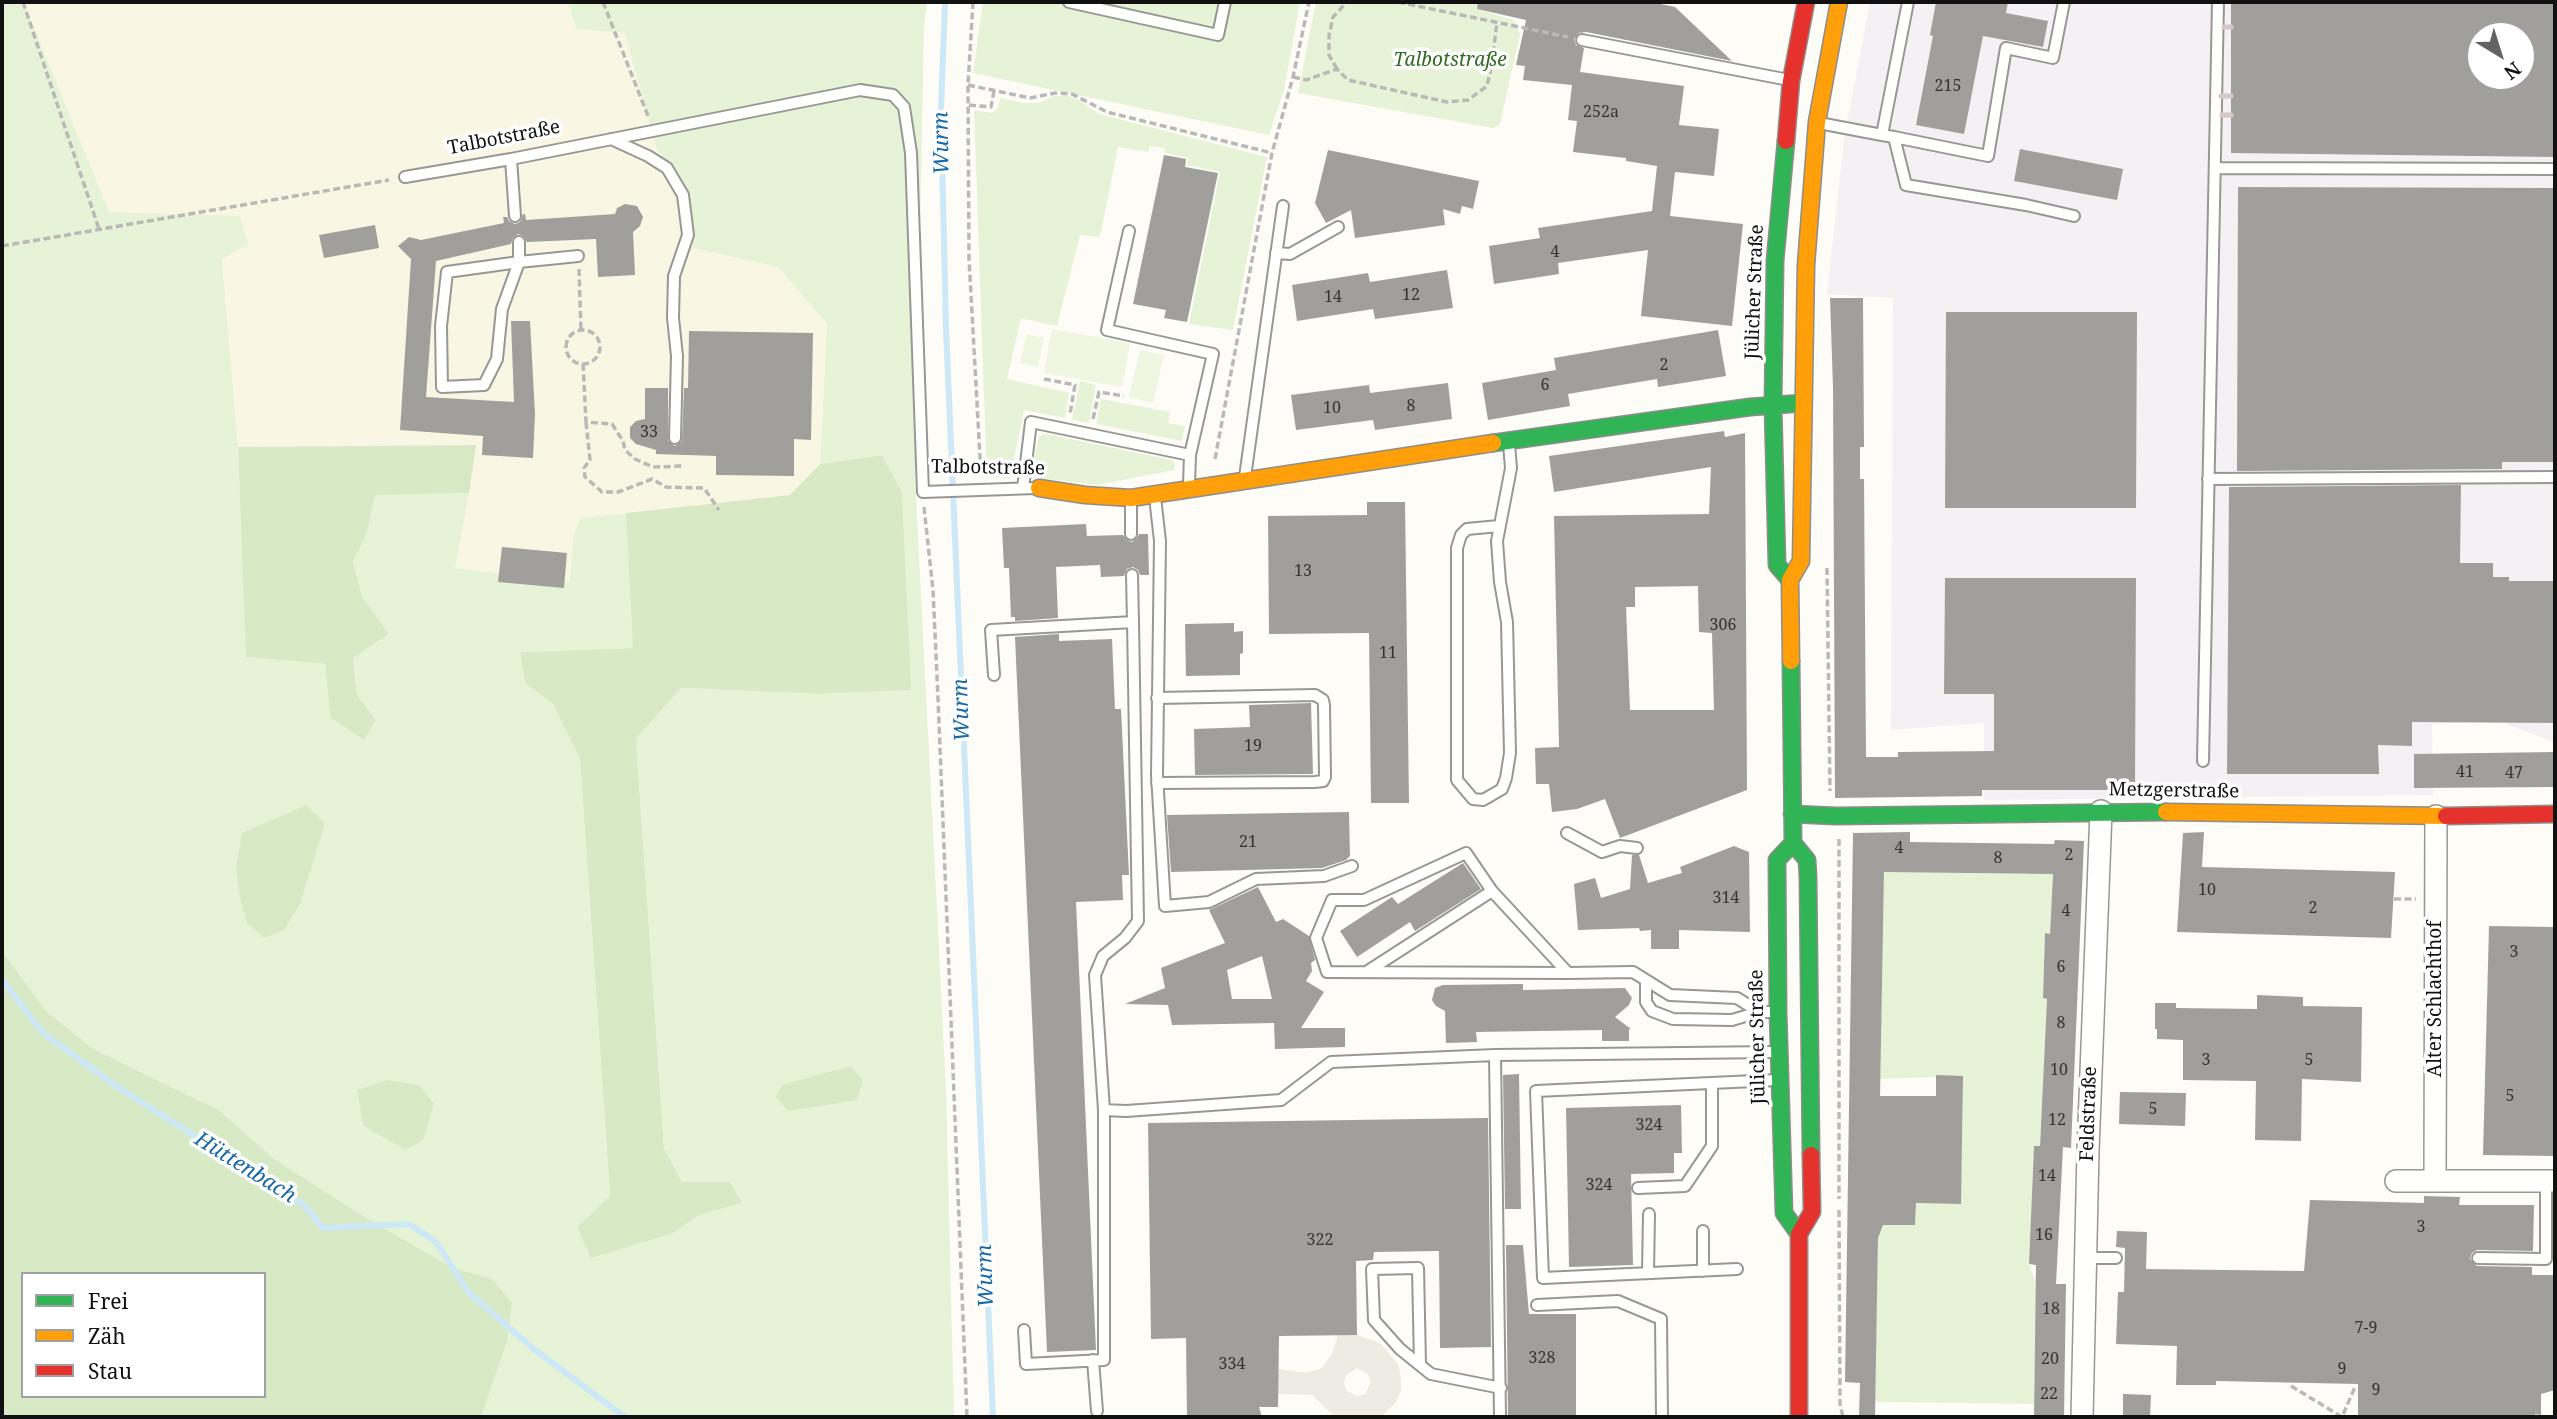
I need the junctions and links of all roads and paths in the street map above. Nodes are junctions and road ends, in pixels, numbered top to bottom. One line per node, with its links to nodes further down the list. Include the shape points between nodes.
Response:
1 (23, 2): 37 (path)
2 (603, 2): 24 (path)
3 (973, 2): 20 (path)
4 (1069, 2): 14 (lane)
5 (1225, 2): 14 (lane, via 1218,35)
6 (1309, 2): 18 (path)
7 (1346, 2): 17 (path, via 1333,17 1329,36 1329,55)
8 (1398, 2): 15 (path)
9 (1806, 2): 19 (main road, Jülicher Straße)
10 (1839, 2): 23 (main road, Jülicher Straße)
11 (1908, 2): 25 (lane)
12 (2064, 2): 26 (lane, via 2053,58 2006,48 1988,156)
13 (2218, 2): 30 (lane)
14 (1113, 7)
15 (1497, 22): 16 (path); 17 (path, via 1487,86 1468,100 1447,102 1349,80)
16 (1582, 40): 19 (lane)
17 (1337, 69): 18 (path, via 1306,80)
18 (1293, 77): 28 (path)
19 (1791, 81): 49 (main road, Jülicher Straße, via 1775,261)
20 (968, 85): 21 (path); 22 (path)
21 (994, 91): 22 (path, via 991,107); 28 (path, via 1030,98 1072,94 1107,112)
22 (969, 105): 62 (path, via 973,350 980,457)
23 (1817, 122): 25 (lane); 48 (main road, Jülicher Straße, via 1806,265)
24 (654, 131): 27 (lane, Talbotstraße); 64 (lane, Talbotstraße, via 860,90 893,95 904,107 911,153)
25 (1882, 135): 26 (lane)
26 (1894, 137): 35 (lane, via 1906,185)
27 (611, 139): 29 (lane, Talbotstraße); 53 (lane, via 667,168 683,195 688,235 674,275)
28 (1272, 153): 60 (path)
29 (511, 159): 32 (lane, Talbotstraße); 34 (lane)
30 (2215, 168): 31 (lane); 59 (lane)
31 (2555, 169)
32 (405, 177): 37 (path)
33 (1283, 206): 41 (lane)
34 (515, 216)
35 (2074, 216)
36 (1338, 227): 41 (lane, via 1290,254)
37 (99, 229): 40 (path)
38 (1129, 231): 55 (lane, via 1107,330 1213,354)
39 (519, 242): 43 (lane)
40 (2, 246)
41 (1276, 253): 58 (lane)
42 (578, 257): 43 (lane); 44 (path)
43 (519, 262): 43 (lane, via 502,309 497,359 484,385 442,387 440,326 447,272)
44 (581, 331): 45 (path, via 568,340 566,349 570,358); 45 (path, via 592,333 600,348 595,359)
45 (583, 364): 50 (path)
46 (1044, 379): 51 (path, via 1075,385)
47 (1124, 396): 52 (path, via 1099,392)
48 (1803, 403): 49 (main road, Talbotstraße); 72 (main road, Jülicher Straße, via 1801,561)
49 (1773, 405): 54 (main road, Talbotstraße); 72 (main road, Jülicher Straße, via 1777,565)
50 (586, 422): 56 (path, via 612,424 635,459 653,467); 67 (path, via 590,460 585,477 602,492 618,492 652,479 666,487 704,488)
51 (1066, 430): 52 (lane); 61 (lane, via 1031,422)
52 (1089, 434): 55 (lane)
53 (675, 438)
54 (1508, 441): 58 (main road, Talbotstraße); 68 (lane, via 1511,468)
55 (1190, 455): 63 (lane)
56 (682, 466)
57 (2555, 477): 59 (lane)
58 (1244, 480): 60 (main road, Talbotstraße)
59 (2208, 480): 76 (lane)
60 (1210, 485): 63 (main road, Talbotstraße)
61 (1031, 488): 62 (lane, Talbotstraße); 66 (main road, Talbotstraße)
62 (988, 489): 64 (lane, Talbotstraße)
63 (1189, 489): 65 (main road, Talbotstraße)
64 (927, 492): 120 (path)
65 (1155, 494): 66 (main road, Talbotstraße); 75 (lane, via 1160,541)
66 (1131, 498): 69 (lane)
67 (719, 510)
68 (1499, 526): 68 (lane, via 1510,753 1502,789 1483,800 1473,799 1457,780 1457,548 1467,529)
69 (1131, 534)
70 (1827, 556): 78 (path)
71 (1132, 575): 73 (lane)
72 (1790, 580): 80 (main road, Jülicher Straße)
73 (1132, 622): 74 (lane, via 991,630); 98 (lane, via 1138,921 1103,957 1095,975)
74 (994, 675)
75 (1157, 698): 77 (lane); 77 (lane, via 1315,695 1324,705 1325,776 1315,782)
76 (2203, 761)
77 (1157, 783): 87 (lane, via 1165,906 1209,902 1256,879 1324,876)
78 (1830, 797)
79 (2101, 811): 80 (main road, Metzgerstraße); 82 (main road, Metzgerstraße); 106 (street, Feldstraße)
80 (1792, 814): 85 (main road, Jülicher Straße)
81 (2555, 814): 82 (main road, Metzgerstraße)
82 (2436, 816): 100 (street, Alter Schlachthof)
83 (1839, 826): 124 (path)
84 (1567, 832): 86 (lane, via 1602,852 1620,846)
85 (1793, 843): 93 (main road, Jülicher Straße, via 1777,860); 105 (main road, Jülicher Straße, via 1807,860 1808,877 1812,1212)
86 (1637, 848)
87 (1352, 866)
88 (1492, 891): 89 (lane); 89 (lane, via 1466,853 1364,900 1332,900 1316,938 1326,972); 90 (lane)
89 (1366, 972): 90 (lane)
90 (1568, 973): 91 (lane, via 1633,972)
91 (1646, 981): 92 (lane, via 1670,996 1737,998); 92 (lane, via 1646,1002 1652,1011 1672,1019 1732,1020)
92 (1759, 1012): 93 (lane)
93 (1779, 1012): 94 (main road, Jülicher Straße)
94 (1780, 1051): 95 (lane); 96 (main road, Jülicher Straße)
95 (1495, 1055): 98 (lane, via 1331,1062 1281,1100); 118 (lane)
96 (1780, 1080): 97 (lane); 105 (main road, Jülicher Straße, via 1784,1213)
97 (1712, 1083): 102 (lane, via 1712,1146 1685,1186); 111 (lane, via 1536,1091 1543,1278)
98 (1104, 1110): 114 (lane, via 1104,1360)
99 (2396, 1181): 100 (street)
100 (2435, 1181): 101 (street)
101 (2551, 1181): 108 (lane, via 2546,1259)
102 (1637, 1188)
103 (1649, 1214): 111 (lane)
104 (1703, 1231): 110 (lane)
105 (1798, 1234): 123 (main road, Jülicher Straße)
106 (2086, 1258): 107 (lane); 125 (street, Feldstraße)
107 (2116, 1258)
108 (2478, 1258)
109 (1737, 1269): 110 (lane)
110 (1703, 1271): 111 (lane)
111 (1648, 1273)
112 (1537, 1305): 122 (lane, via 1618,1301 1661,1319)
113 (1024, 1330): 114 (lane, via 1026,1364)
114 (1093, 1360): 119 (lane)
115 (1420, 1365): 115 (lane, via 1374,1320 1372,1269 1418,1268); 118 (lane, via 1431,1374)
116 (2291, 1386): 117 (path, via 2342,1417)
117 (2355, 1387)
118 (1501, 1388): 121 (lane)
119 (1097, 1411)
120 (967, 1417)
121 (1500, 1417)
122 (1662, 1417)
123 (1799, 1417)
124 (1843, 1417)
125 (2082, 1417)

